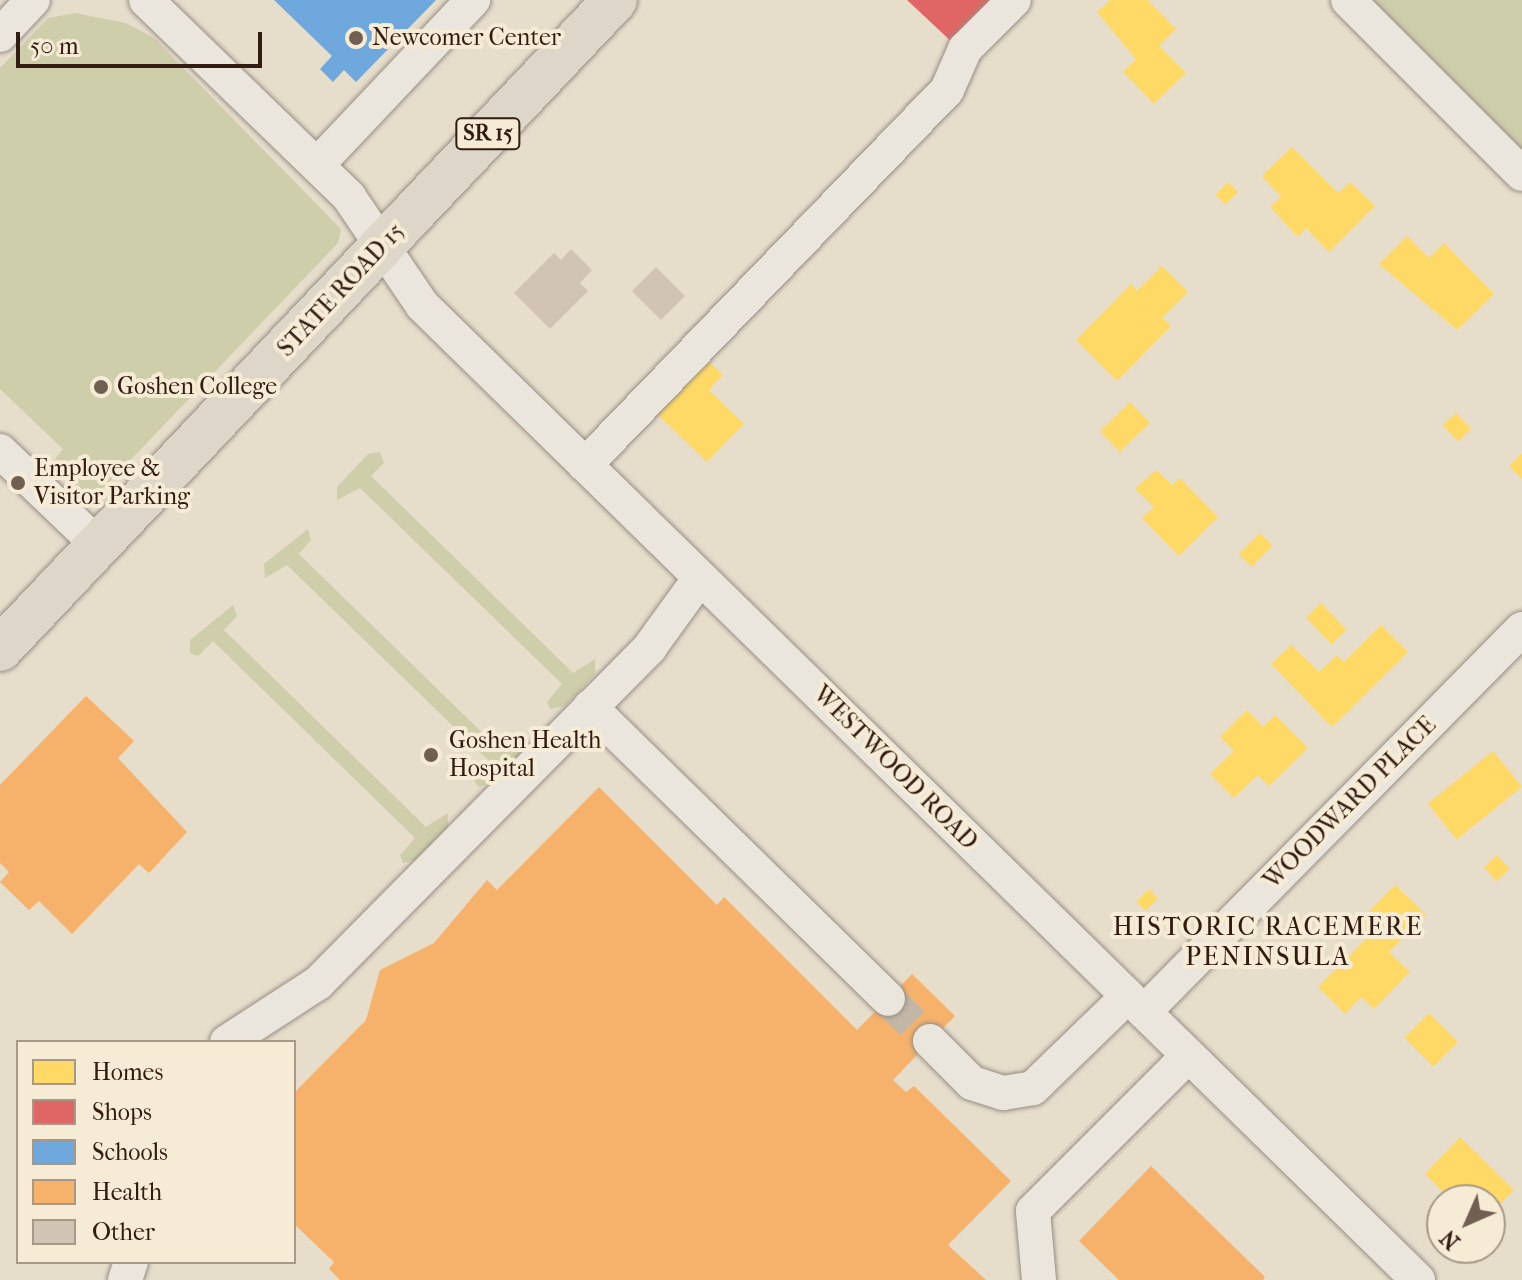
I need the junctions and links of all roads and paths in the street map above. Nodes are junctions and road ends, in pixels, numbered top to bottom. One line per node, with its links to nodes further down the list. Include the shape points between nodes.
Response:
1 (33, 0): 7 (street)
2 (146, 0): 8 (street, WESTWOOD ROAD)
3 (473, 0): 8 (street)
4 (615, 0): 10 (main road, STATE ROAD 15 / SR 15)
5 (1014, 0): 12 (street, via 965,49 947,90)
6 (1348, 0): 9 (street)
7 (0, 35)
8 (318, 164): 10 (street, WESTWOOD ROAD, via 349,197)
9 (1522, 174)
10 (380, 248): 12 (street, WESTWOOD ROAD, via 422,305); 13 (main road, STATE ROAD 15 / SR 15)
11 (0, 451): 13 (street)
12 (585, 465): 14 (street, WESTWOOD ROAD)
13 (99, 546): 16 (main road, STATE ROAD 15 / SR 15)
14 (700, 578): 17 (street, via 650,647); 19 (street, WESTWOOD ROAD)
15 (1522, 629): 19 (street, WOODWARD PLACE)
16 (0, 649)
17 (590, 707): 18 (street); 20 (street, via 318,983)
18 (888, 999)
19 (1136, 1004): 21 (street, WOODWARD PLACE, via 1033,1088 1003,1093 972,1083); 22 (street, WESTWOOD ROAD)
20 (230, 1040)
21 (930, 1041)
22 (1188, 1056): 23 (street, via 1033,1211); 24 (street, WESTWOOD ROAD)
23 (1039, 1280)
24 (1416, 1280)

